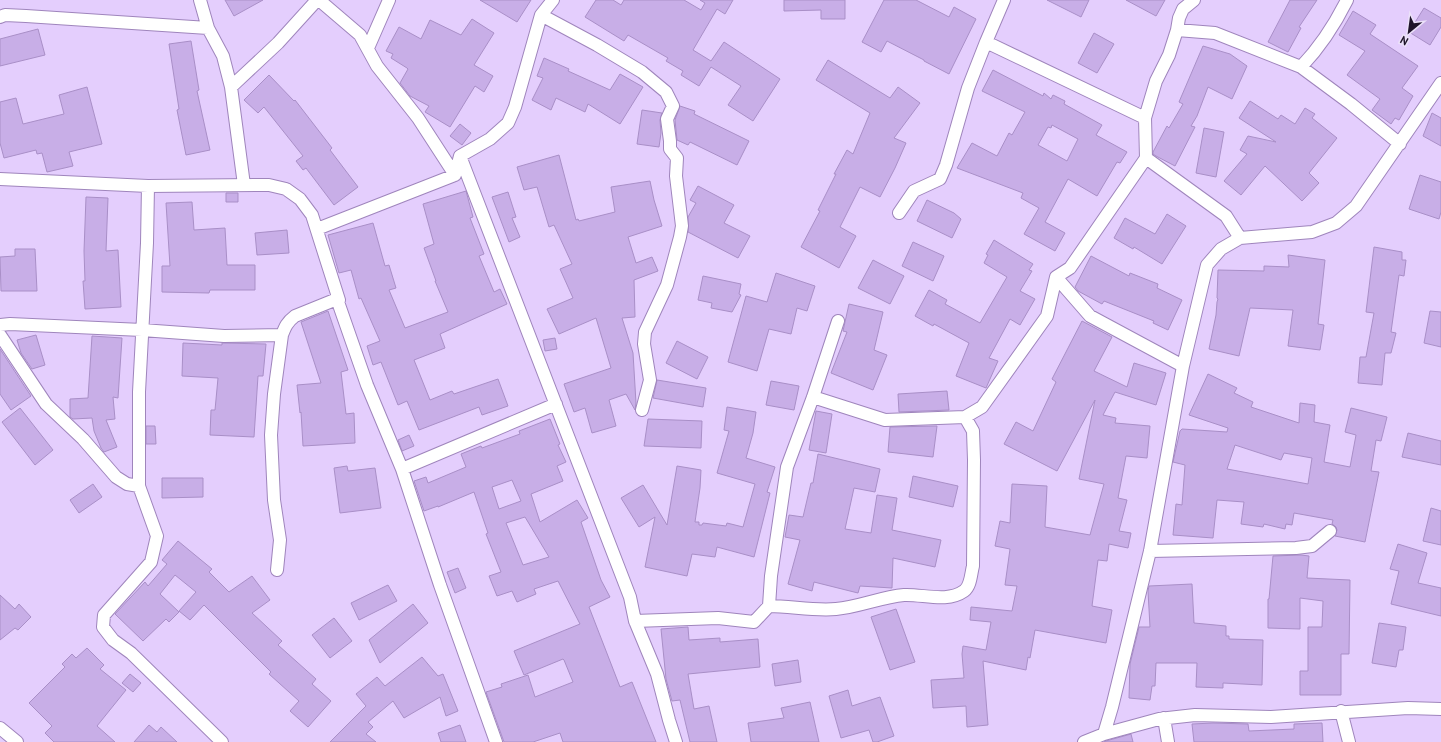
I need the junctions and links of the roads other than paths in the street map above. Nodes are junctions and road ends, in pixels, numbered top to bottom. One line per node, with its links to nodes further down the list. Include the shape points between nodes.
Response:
1 (200, 0): 10 (street)
2 (318, 0): 13 (street, via 360,35); 16 (street, via 278,43)
3 (389, 0): 13 (street)
4 (553, 0): 8 (street)
5 (1004, 0): 12 (street)
6 (1194, 0): 11 (street, via 1183,9)
7 (1347, 0): 14 (street, via 1317,50)
8 (541, 15): 20 (street, via 516,107 508,123 490,139); 39 (street, via 642,72 666,92 673,106 667,119 670,149 676,158 682,226 666,285 645,332 644,344 650,380)
9 (0, 17): 10 (street, via 26,16)
10 (208, 28): 16 (street, via 223,56)
11 (1177, 30): 14 (street, via 1215,33); 18 (street)
12 (986, 42): 18 (street); 26 (street, via 968,88 940,179 914,191)
13 (368, 48): 22 (street, via 377,66 418,118)
14 (1301, 67): 19 (street)
15 (1441, 83): 17 (street)
16 (231, 87): 24 (street)
17 (1436, 101): 19 (street)
18 (1145, 118): 21 (street)
19 (1400, 144): 28 (street, via 1356,206 1336,223 1312,232)
20 (460, 156): 22 (street); 38 (street)
21 (1146, 158): 28 (street, via 1226,216); 29 (street, via 1070,268)
22 (455, 175): 27 (street)
23 (0, 179): 25 (street)
24 (244, 185): 25 (street); 27 (street, via 269,185 286,189 300,199 312,215)
25 (148, 186): 33 (street)
26 (899, 213)
27 (317, 229): 30 (street, via 339,300)
28 (1240, 238): 36 (street, via 1221,249 1207,265)
29 (1056, 277): 36 (street, via 1090,316); 40 (street, via 1047,316 982,407)
30 (337, 299): 35 (street, via 295,316 289,320); 41 (street, via 367,385)
31 (838, 321): 37 (street)
32 (0, 325): 33 (street)
33 (142, 330): 35 (street, via 224,336); 42 (street)
34 (0, 335): 42 (street, via 46,404 84,439 116,477 127,484)
35 (282, 335): 45 (street, via 274,394 272,435 274,500 280,540)
36 (1183, 366): 44 (street)
37 (813, 397): 40 (street, via 884,420); 46 (street, via 787,467)
38 (556, 404): 41 (street); 47 (street, via 630,597)
39 (642, 410)
40 (965, 417): 46 (street, via 973,431 974,460 973,566 966,590 942,597 906,595 837,609)
41 (402, 469): 55 (street)
42 (139, 486): 54 (street, via 157,536 151,562 104,615 103,627 113,640 131,653)
43 (1330, 531): 44 (street, via 1312,546 1296,548)
44 (1150, 551): 52 (street)
45 (277, 570)
46 (769, 606): 47 (street, via 754,622 718,618)
47 (635, 621): 56 (street, via 657,674)
48 (1441, 709): 49 (street)
49 (1341, 711): 50 (street, via 1271,716 1195,715); 59 (street)
50 (1164, 718): 52 (street); 58 (street)
51 (0, 728): 53 (street)
52 (1104, 734): 57 (street)
53 (17, 742)
54 (222, 742)
55 (496, 742)
56 (676, 742)
57 (1084, 742)
58 (1168, 742)
59 (1349, 742)

